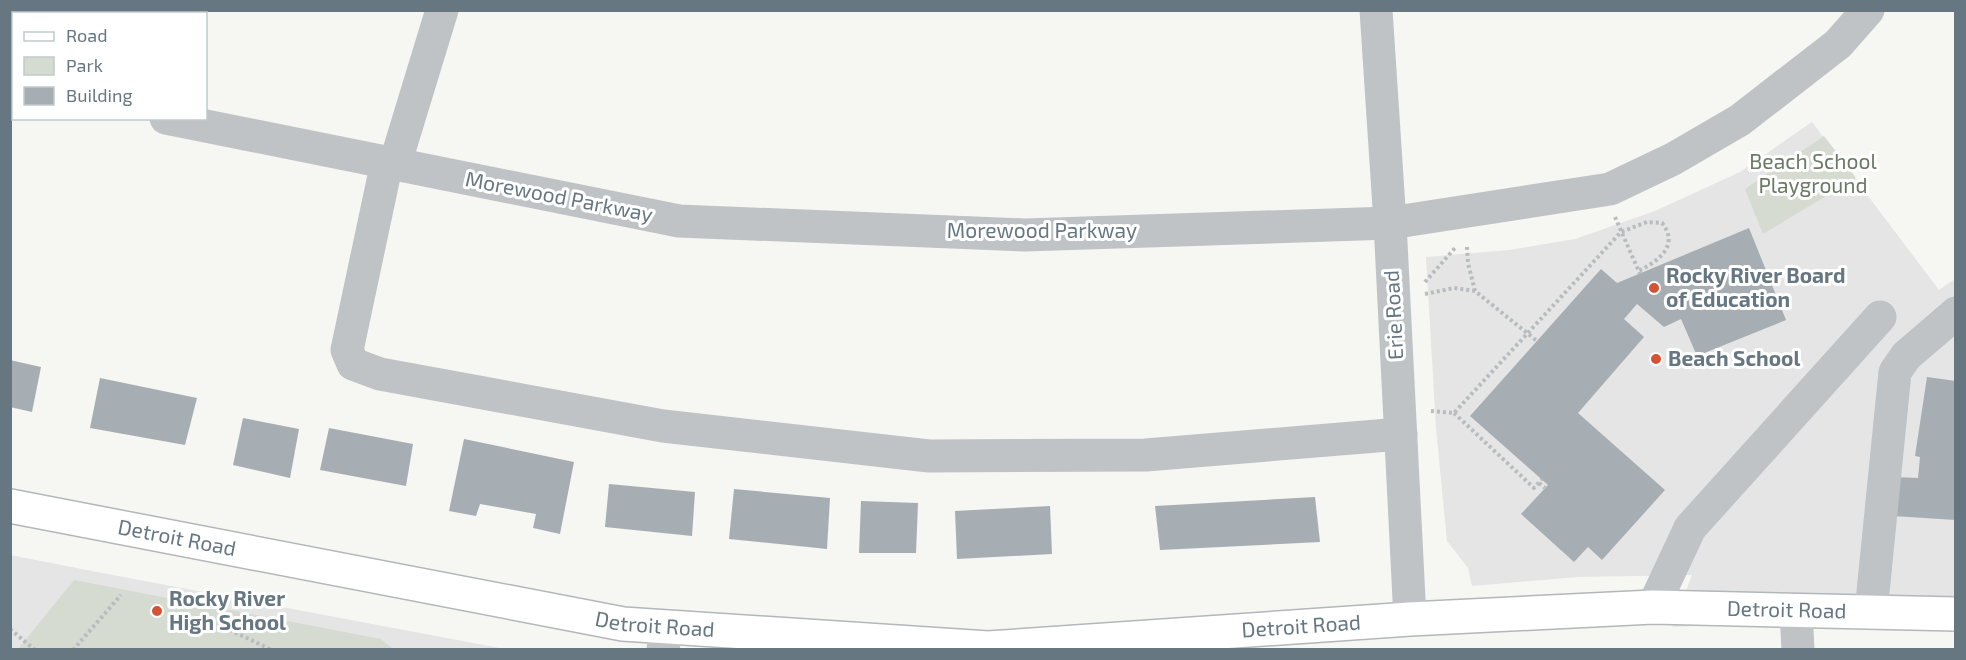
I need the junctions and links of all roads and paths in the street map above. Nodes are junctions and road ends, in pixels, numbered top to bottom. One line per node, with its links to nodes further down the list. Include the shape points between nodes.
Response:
1 (442, 10): 5 (street)
2 (1376, 10): 7 (street, Erie Road)
3 (1868, 10): 7 (street, Morewood Parkway, via 1838,44 1740,120 1673,159 1610,189)
4 (176, 120): 5 (street, Morewood Parkway)
5 (391, 163): 7 (street, Morewood Parkway, via 679,221 1025,235); 20 (street, via 347,350 353,364 380,374 663,426 928,456 1146,455)
6 (1614, 217): 8 (path)
7 (1390, 223): 20 (street, Erie Road)
8 (1621, 232): 8 (path, via 1639,272 1663,254 1669,241 1668,230 1662,223 1647,222); 16 (path)
9 (1467, 246): 12 (path)
10 (1455, 248): 11 (path)
11 (1424, 283)
12 (1475, 291): 13 (path, via 1454,288); 16 (path)
13 (1425, 294)
14 (1956, 313): 26 (street, via 1906,356 1895,372)
15 (1880, 317): 24 (street, via 1690,528)
16 (1528, 334): 17 (path); 19 (path)
17 (1537, 341)
18 (1431, 411): 19 (path)
19 (1454, 413): 21 (path, via 1534,488 1540,481)
20 (1401, 434): 28 (street, Erie Road)
21 (1545, 488)
22 (10, 506): 31 (main road, Detroit Road, via 623,624)
23 (121, 595): 34 (path)
24 (1653, 607): 25 (main road, Detroit Road); 28 (main road, Detroit Road)
25 (1796, 611): 26 (main road, Detroit Road); 36 (street)
26 (1871, 612): 27 (main road, Detroit Road)
27 (1956, 614)
28 (1410, 619): 32 (main road, Detroit Road)
29 (188, 623): 35 (path, via 230,630)
30 (10, 629): 33 (path)
31 (665, 638): 32 (main road, Detroit Road)
32 (988, 649)
33 (35, 650)
34 (73, 650)
35 (272, 650)
36 (1798, 650)

